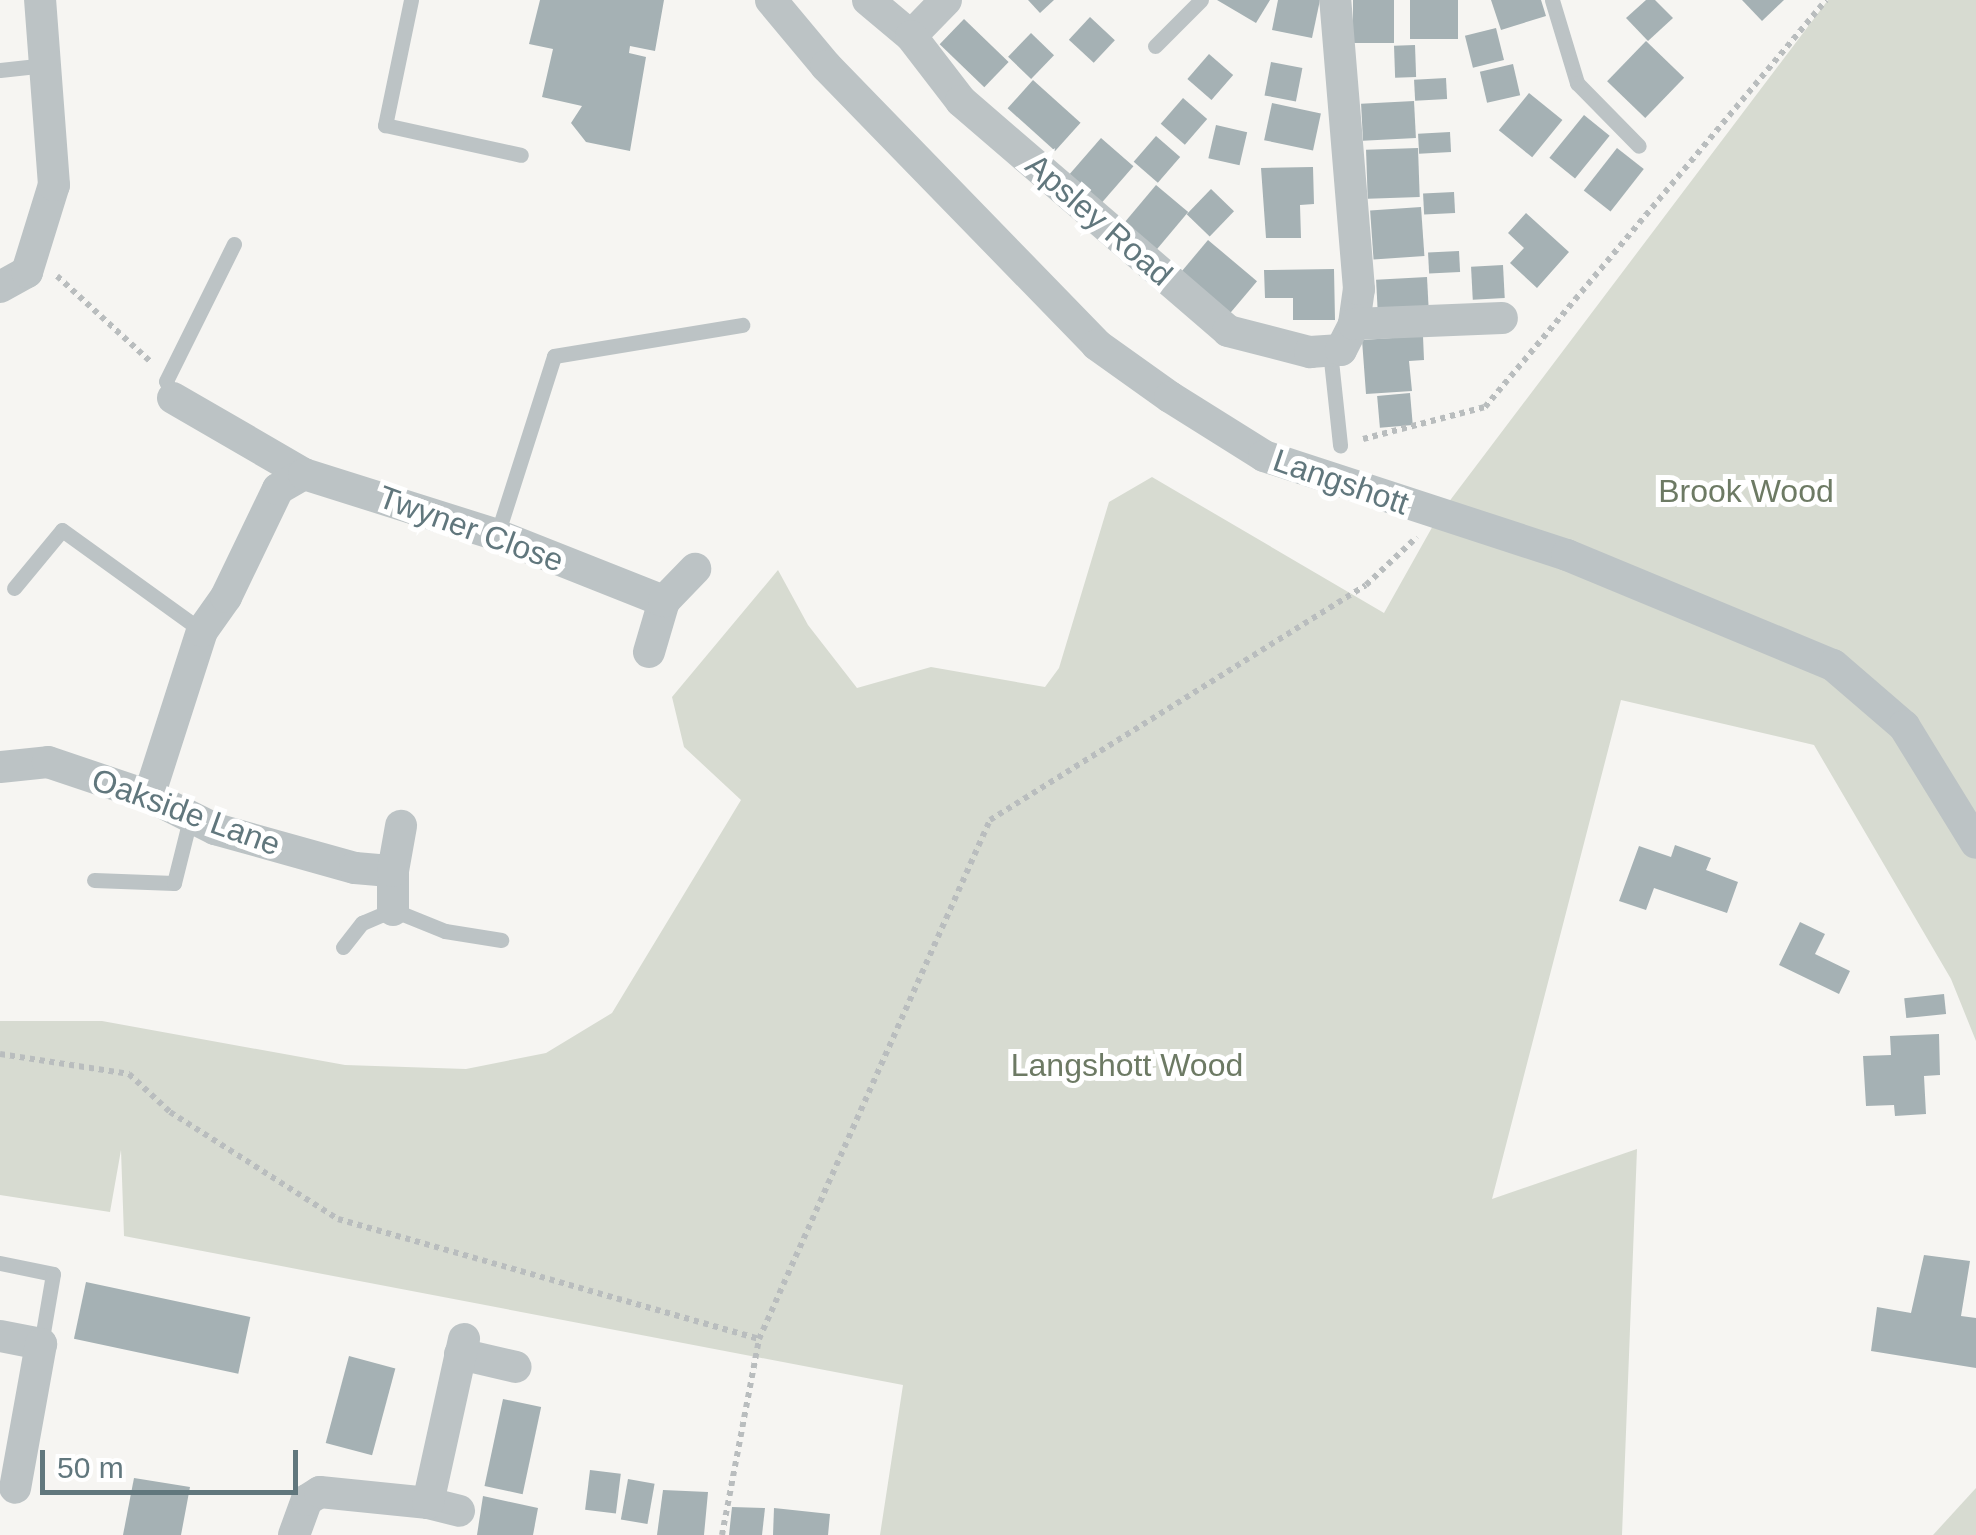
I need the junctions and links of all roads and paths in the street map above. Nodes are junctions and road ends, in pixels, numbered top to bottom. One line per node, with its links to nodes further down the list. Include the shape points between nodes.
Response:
1 (40, 0): 12 (street)
2 (411, 0): 15 (lane, via 386,125)
3 (771, 0): 26 (street, Langshott, via 826,66 1097,345 1264,456)
4 (868, 0): 10 (street, Apsley Road)
5 (946, 0): 10 (street)
6 (1201, 0): 11 (lane)
7 (1336, 0): 20 (street, via 1360,289)
8 (1552, 0): 14 (lane, via 1577,83)
9 (1826, 0): 24 (path, via 1484,407)
10 (911, 36): 22 (street, Apsley Road, via 961,100 1228,330 1310,352)
11 (1155, 46)
12 (46, 65): 13 (lane); 17 (street, via 54,185)
13 (0, 70)
14 (1638, 146)
15 (521, 155)
16 (234, 244): 23 (lane)
17 (34, 256): 18 (street, via 28,272); 23 (path)
18 (0, 287)
19 (1502, 318): 20 (street)
20 (1354, 324): 22 (street, via 1341,350)
21 (742, 325): 27 (lane, via 554,356)
22 (1330, 351): 24 (lane)
23 (172, 385): 25 (street, Twyner Close)
24 (1340, 445)
25 (291, 482): 27 (street, Twyner Close); 31 (street)
26 (1439, 515): 37 (street, Langshott, via 1700,605 1832,664 1904,726); 46 (path, via 1366,585 990,820)
27 (497, 536): 30 (street, Twyner Close)
28 (694, 569): 30 (street)
29 (14, 588): 31 (lane, via 62,530)
30 (664, 601): 32 (street)
31 (202, 631): 34 (street)
32 (649, 652)
33 (0, 766): 34 (street, Oakside Lane, via 48,762)
34 (149, 796): 35 (street, Oakside Lane)
35 (190, 819): 38 (street, Oakside Lane, via 297,853); 39 (lane, via 174,882)
36 (401, 826): 38 (street)
37 (1976, 843)
38 (393, 871): 40 (street)
39 (94, 880)
40 (394, 910): 41 (lane, via 445,931); 42 (lane, via 362,923)
41 (501, 940)
42 (343, 947)
43 (0, 1054): 46 (path, via 129,1074 170,1112 338,1219)
44 (0, 1263): 47 (lane, via 53,1274)
45 (0, 1336): 47 (street)
46 (760, 1338): 51 (path)
47 (42, 1344): 49 (street)
48 (516, 1367): 50 (street, via 462,1347 443,1507 320,1492 306,1500)
49 (15, 1488)
50 (294, 1535)
51 (722, 1535)

